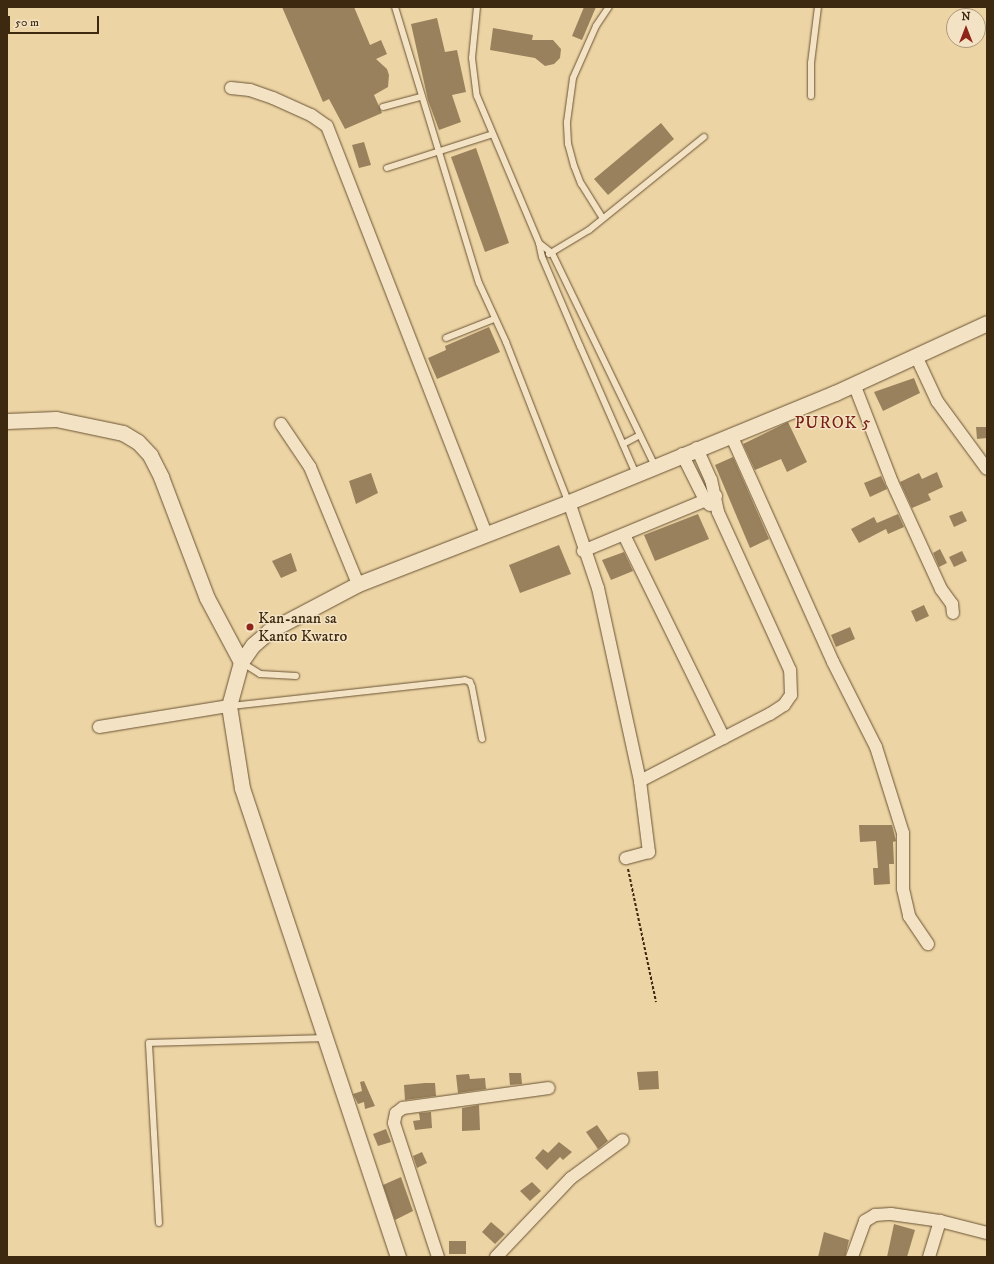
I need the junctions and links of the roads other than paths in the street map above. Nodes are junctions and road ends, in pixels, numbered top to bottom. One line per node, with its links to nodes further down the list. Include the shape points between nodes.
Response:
1 (395, 7): 7 (lane)
2 (477, 7): 9 (lane, via 472,75 477,96)
3 (609, 7): 13 (lane, via 596,26 573,78 567,122 568,144 574,166 581,184)
4 (818, 7): 6 (lane, via 811,63)
5 (231, 88): 34 (street, via 250,90 273,98 311,115 327,126)
6 (811, 96)
7 (421, 97): 8 (lane); 11 (lane)
8 (383, 107)
9 (493, 134): 11 (lane); 14 (lane)
10 (704, 137): 13 (lane)
11 (439, 153): 12 (lane); 17 (lane, via 479,283)
12 (388, 168)
13 (602, 218): 15 (lane, via 580,237)
14 (539, 243): 15 (lane); 16 (lane)
15 (552, 253): 16 (lane); 24 (lane)
16 (542, 257): 26 (lane)
17 (494, 319): 19 (lane); 33 (lane, via 506,342)
18 (987, 323): 20 (street)
19 (446, 338)
20 (916, 356): 21 (street); 30 (street, via 937,401)
21 (854, 384): 25 (street); 38 (street, via 892,482 941,589 952,604)
22 (7, 421): 39 (street, via 56,419 124,433 138,442 150,455 161,477 207,598)
23 (281, 424): 37 (street, via 310,466)
24 (640, 435): 26 (lane); 29 (lane)
25 (731, 435): 27 (street); 47 (street, via 833,662 876,747 903,833 903,889 909,916)
26 (623, 444): 31 (lane)
27 (697, 448): 28 (street); 32 (street)
28 (682, 454): 29 (street); 32 (street)
29 (655, 466): 31 (street)
30 (987, 469)
31 (636, 474): 33 (street)
32 (710, 498): 35 (street); 43 (street, via 790,670 792,682 791,694 784,705)
33 (569, 502): 34 (street); 36 (street)
34 (486, 533): 37 (street)
35 (624, 535): 36 (street); 43 (street)
36 (583, 551): 45 (street, via 598,588)
37 (358, 584): 39 (street, via 269,631 253,645)
38 (953, 613)
39 (241, 662): 40 (lane, via 260,674); 41 (street)
40 (296, 676)
41 (229, 706): 42 (street); 44 (lane, via 464,680 470,682 472,687); 48 (street, via 236,763 250,817)
42 (99, 727)
43 (724, 738): 45 (street)
44 (482, 739)
45 (640, 781): 46 (street, via 649,852)
46 (626, 858)
47 (928, 944)
48 (324, 1038): 52 (lane, via 149,1043); 54 (street)
49 (549, 1088): 55 (street, via 404,1108 396,1113 394,1122)
50 (623, 1140): 56 (street, via 571,1178)
51 (940, 1221): 53 (street); 57 (street, via 891,1214 875,1215 865,1221); 58 (street)
52 (158, 1222)
53 (987, 1233)
54 (398, 1257)
55 (438, 1257)
56 (496, 1257)
57 (852, 1257)
58 (929, 1257)

